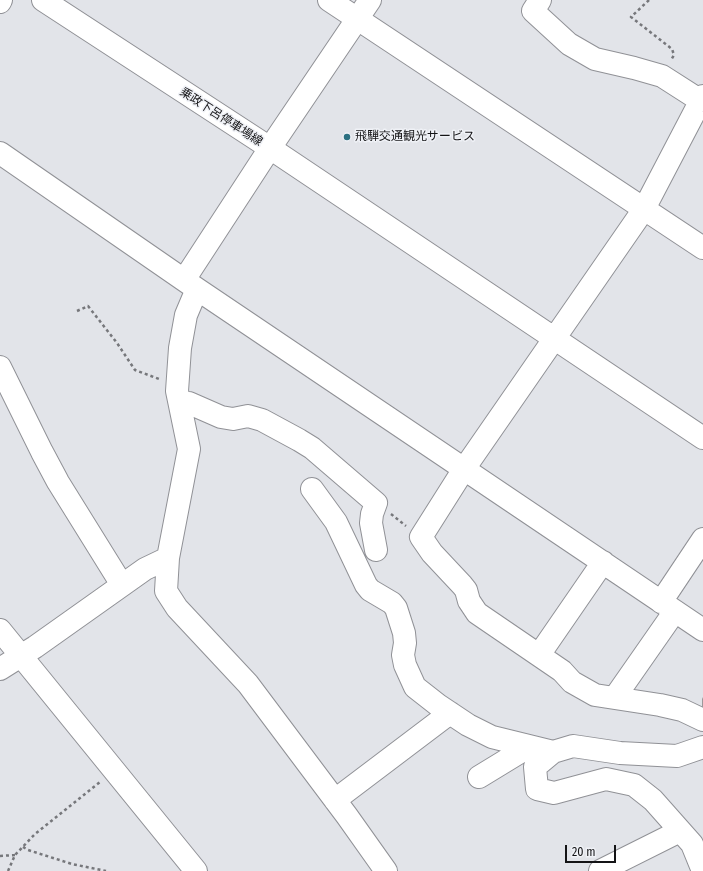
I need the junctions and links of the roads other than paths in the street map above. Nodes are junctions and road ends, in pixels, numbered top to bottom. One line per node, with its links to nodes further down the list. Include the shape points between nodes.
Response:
1 (43, 0): 7 (street, 乗政下呂停車場線)
2 (329, 0): 5 (street)
3 (370, 0): 5 (street, 乗政下呂停車場線)
4 (540, 0): 6 (street, via 533,11 569,44 595,59 662,76)
5 (357, 19): 7 (street, 乗政下呂停車場線); 9 (street)
6 (702, 99): 9 (street)
7 (270, 148): 11 (street); 12 (street)
8 (0, 153): 11 (street)
9 (644, 209): 10 (street); 12 (street)
10 (701, 242)
11 (190, 284): 14 (street, via 180,348); 16 (street)
12 (555, 339): 15 (street); 16 (street)
13 (0, 367): 22 (street, via 58,482)
14 (179, 393): 19 (street, via 189,403 221,418 248,416 262,420 312,448 376,503 371,523); 20 (street, via 189,449)
15 (703, 438)
16 (464, 469): 21 (street); 27 (street, via 421,537 466,590 469,601 477,613)
17 (312, 489): 30 (street, via 336,522 366,585 396,608 404,633 405,665 415,686)
18 (703, 539): 23 (street)
19 (376, 550)
20 (168, 558): 22 (street, via 145,569); 36 (street, via 166,591 177,608 248,684)
21 (603, 562): 23 (street); 27 (street)
22 (122, 585): 26 (street)
23 (668, 607): 25 (street); 29 (street)
24 (0, 630): 26 (street)
25 (703, 630)
26 (21, 655): 28 (street); 38 (street)
27 (539, 655): 29 (street, via 562,671 572,682 595,695)
28 (0, 669)
29 (615, 697): 31 (street, via 682,710)
30 (450, 713): 32 (street, via 468,726 492,737); 36 (street)
31 (703, 720)
32 (523, 745): 34 (street); 35 (street, via 520,752)
33 (703, 747): 34 (street, via 678,756 620,753 573,746)
34 (553, 752): 37 (street, via 535,767 536,789 554,793 606,779 634,785 653,800)
35 (479, 776)
36 (335, 800): 39 (street)
37 (680, 831): 40 (street); 41 (street, via 692,844)
38 (196, 871)
39 (386, 871)
40 (600, 871)
41 (703, 871)

